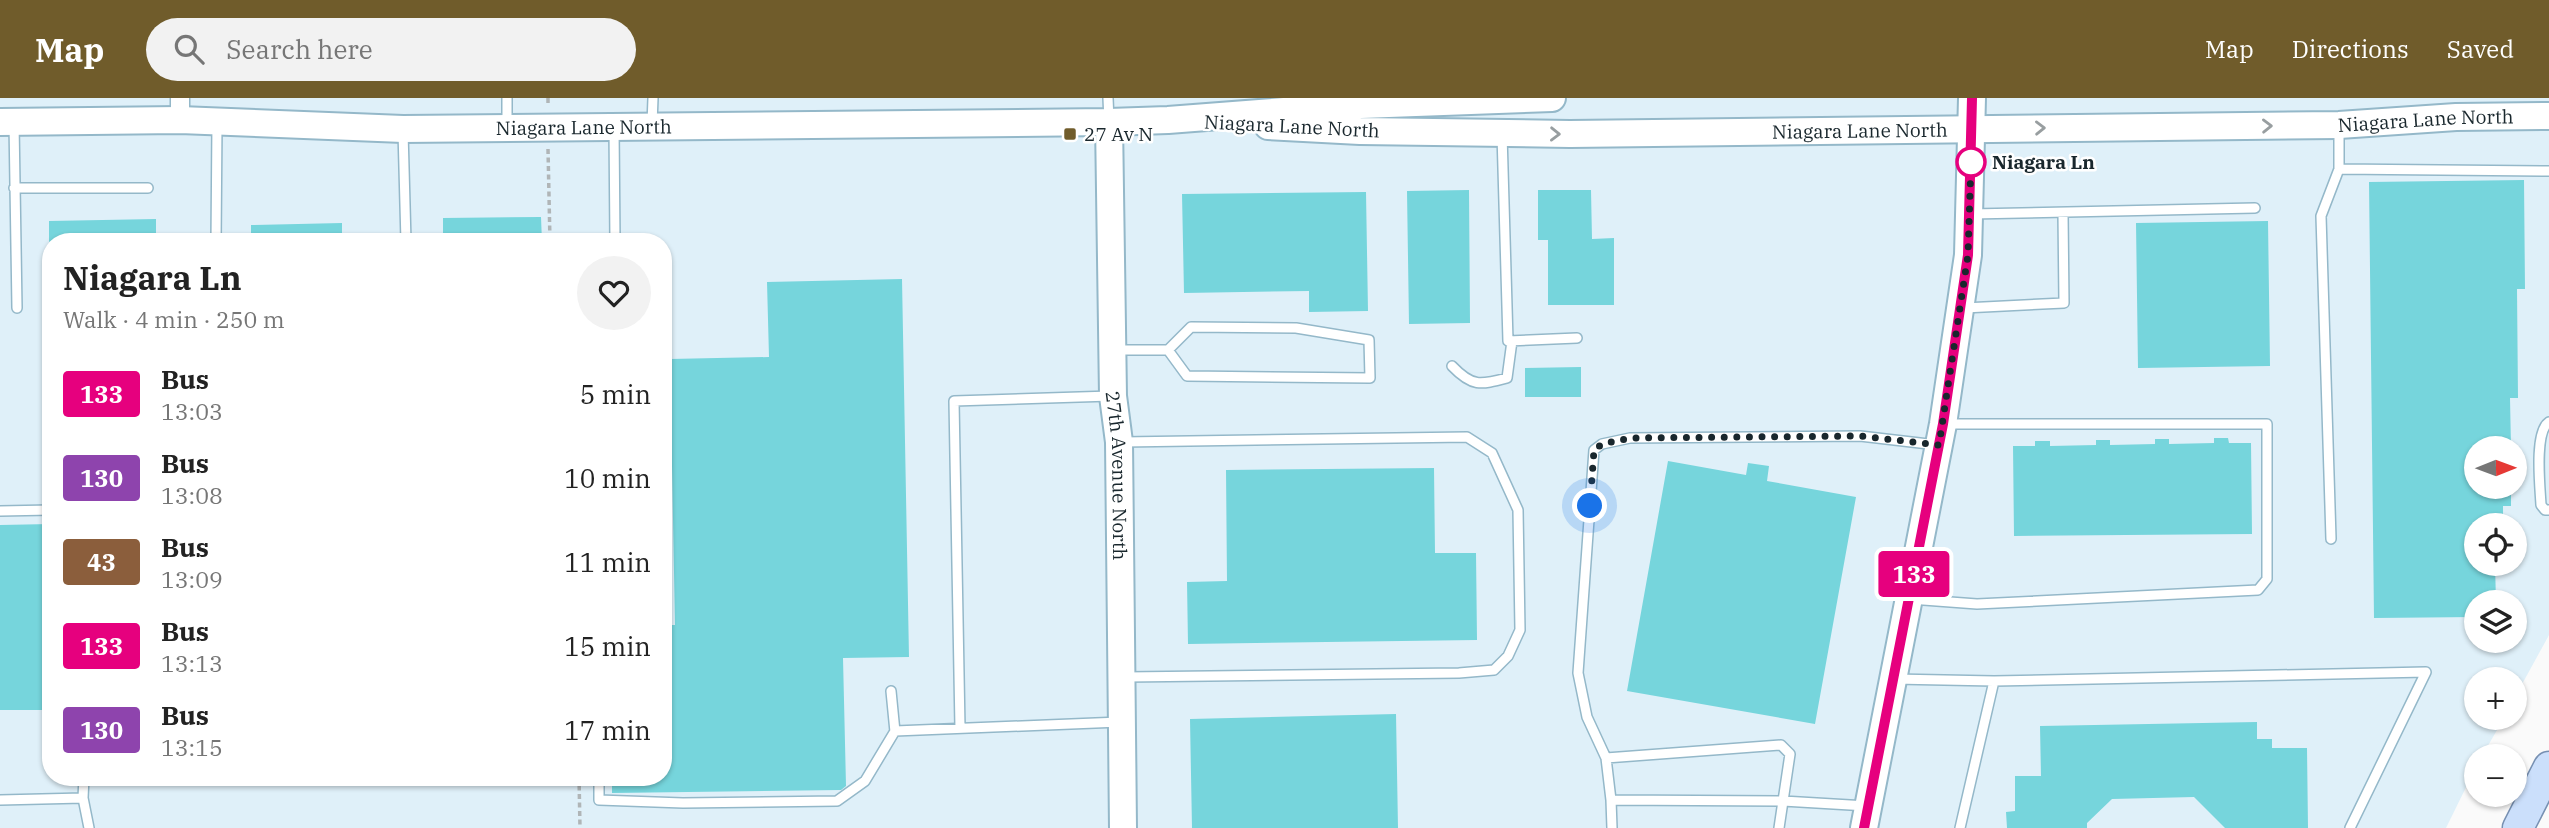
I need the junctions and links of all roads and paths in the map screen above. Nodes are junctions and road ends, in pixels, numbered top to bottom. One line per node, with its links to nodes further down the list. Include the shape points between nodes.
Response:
1 (507, 98): 18 (lane)
2 (548, 98): 8 (path)
3 (653, 98): 16 (lane)
4 (1552, 98): 6 (street, Niagara Lane North)
5 (1972, 98): 20 (street)
6 (1433, 100): 7 (street, Niagara Lane North); 21 (street)
7 (1361, 102): 12 (street, Niagara Lane North)
8 (548, 107)
9 (180, 109): 13 (street, Niagara Lane North); 14 (street, Niagara Lane North)
10 (1108, 110): 12 (street, Niagara Lane North); 16 (street, Niagara Lane North); 39 (street, 27th Avenue North)
11 (2549, 116): 15 (street, Niagara Lane North)
12 (1168, 120): 21 (street, Niagara Lane North)
13 (217, 121): 19 (street, Niagara Lane North); 31 (lane)
14 (7, 122): 26 (lane)
15 (2339, 125): 20 (street, Niagara Lane North, one-way to 15); 24 (lane)
16 (652, 126): 17 (street, Niagara Lane North)
17 (614, 127): 18 (street, Niagara Lane North); 34 (lane)
18 (507, 128): 19 (street, Niagara Lane North)
19 (403, 129): 32 (lane)
20 (1971, 129): 22 (street, Niagara Lane North, one-way to 20); 30 (street)
21 (1434, 132): 22 (street, Niagara Lane North)
22 (1502, 133): 38 (lane, via 1508,341)
23 (548, 149): 33 (path)
24 (2339, 169): 25 (lane); 49 (lane, via 2321,216)
25 (2549, 171)
26 (14, 188): 27 (lane); 35 (lane)
27 (148, 188)
28 (2255, 208): 29 (lane)
29 (2063, 213): 30 (lane); 36 (lane, via 2064,303)
30 (1969, 214): 36 (street)
31 (216, 233)
32 (406, 233)
33 (550, 233)
34 (615, 233)
35 (17, 308)
36 (1959, 308): 44 (street)
37 (1577, 338): 38 (lane)
38 (1512, 341): 41 (lane, via 1507,379 1484,384 1465,379)
39 (1112, 350): 40 (lane); 42 (street, 27th Avenue North)
40 (1168, 350): 40 (lane, via 1191,327 1296,328 1369,340 1370,378 1187,376)
41 (1452, 366)
42 (1113, 396): 45 (street, 27th Avenue North); 56 (lane, via 954,401)
43 (2549, 422): 47 (lane, via 2540,436 2540,505)
44 (1941, 434): 50 (street); 50 (lane, via 2267,424 2267,579 2258,590 1977,604); 58 (lane, via 1630,438 1594,450 1578,673 1587,717)
45 (1119, 442): 51 (street, 27th Avenue North); 51 (lane, via 1467,437 1492,453 1518,510 1520,630 1508,656 1494,670)
46 (42, 510): 48 (lane)
47 (2549, 510)
48 (0, 511)
49 (2331, 540)
50 (1909, 599): 52 (street)
51 (1121, 677): 55 (street, 27th Avenue North)
52 (1892, 679): 53 (lane); 67 (street)
53 (1994, 681): 73 (lane); 74 (lane, via 2426,672)
54 (891, 691): 57 (lane)
55 (1121, 722): 56 (lane); 70 (street, 27th Avenue North)
56 (960, 728): 57 (lane)
57 (895, 732): 62 (lane, via 865,780 837,801 599,800)
58 (1606, 758): 65 (lane); 66 (lane, via 1781,745 1790,754)
59 (2549, 767): 75 (main road)
60 (84, 786): 63 (lane)
61 (579, 786): 69 (path)
62 (599, 786)
63 (83, 798): 64 (lane); 68 (lane)
64 (0, 800)
65 (1611, 800): 66 (lane); 71 (lane)
66 (1783, 801): 67 (lane); 72 (lane)
67 (1866, 817)
68 (89, 828)
69 (580, 828)
70 (1123, 828)
71 (1612, 828)
72 (1779, 828)
73 (1960, 828)
74 (2350, 828)
75 (2518, 828)

